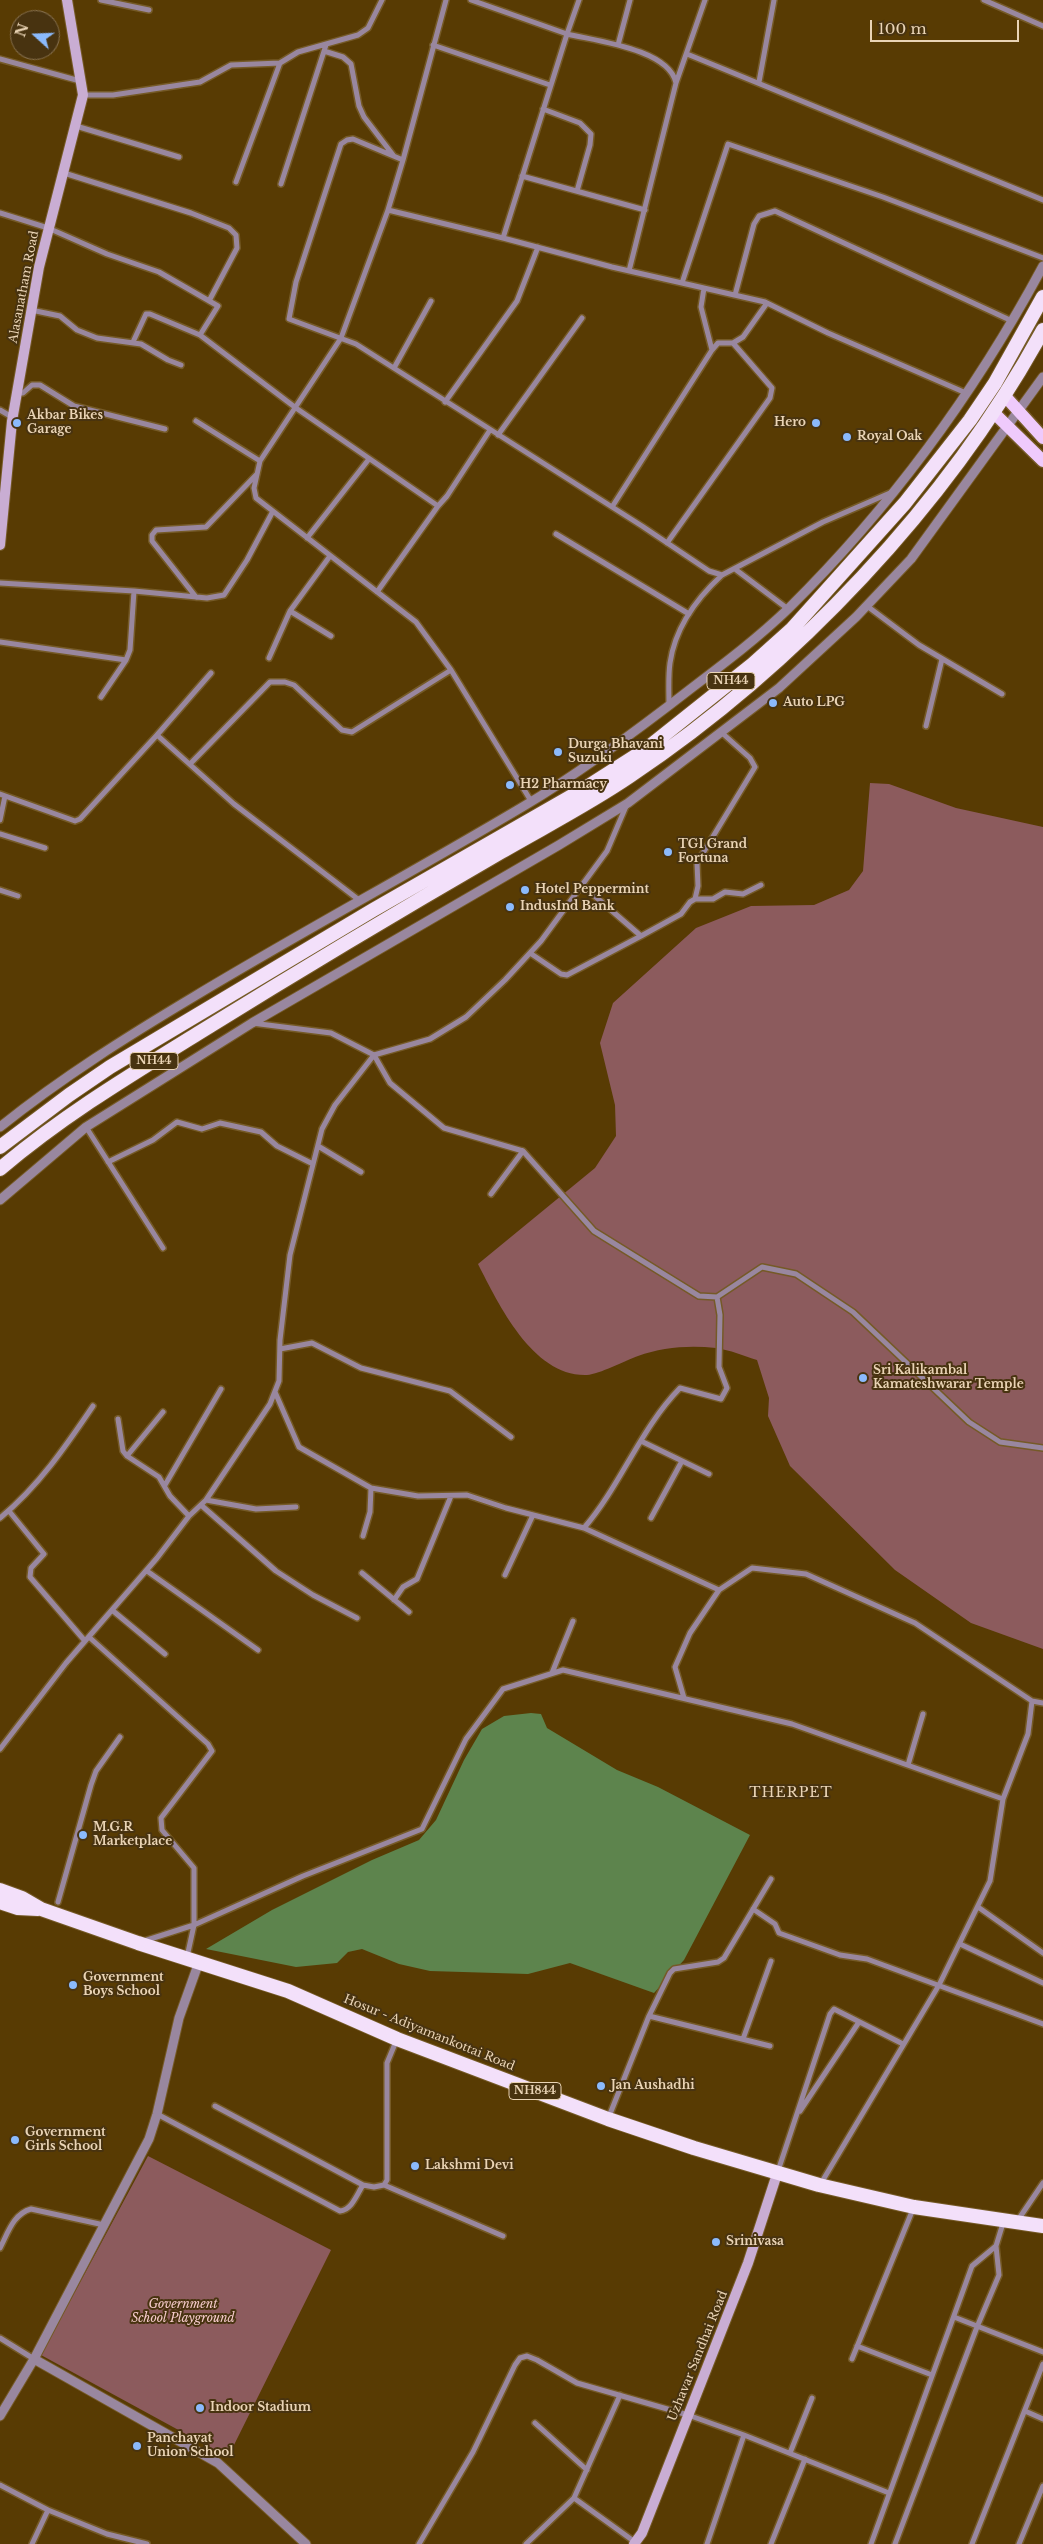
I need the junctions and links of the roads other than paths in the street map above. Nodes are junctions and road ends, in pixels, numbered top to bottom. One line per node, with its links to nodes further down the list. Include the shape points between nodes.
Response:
1 (67, 0): 21 (main road)
2 (101, 0): 11 (street)
3 (382, 0): 15 (street, via 368,28 358,35)
4 (446, 0): 14 (street)
5 (471, 0): 13 (street)
6 (579, 0): 13 (street)
7 (630, 0): 16 (street)
8 (705, 0): 18 (street)
9 (774, 0): 22 (street)
10 (984, 0): 12 (street)
11 (149, 10)
12 (1043, 26)
13 (567, 34): 16 (street); 24 (street)
14 (433, 44): 24 (street); 30 (street)
15 (326, 45): 17 (street); 20 (street, via 298,52)
16 (618, 46): 23 (street, via 660,60 675,75)
17 (324, 51): 28 (street, via 343,56 351,64 364,117); 34 (street)
18 (687, 54): 22 (street); 23 (street)
19 (0, 59): 21 (street)
20 (280, 63): 25 (street, via 231,65 200,82 113,95); 33 (street)
21 (80, 82): 25 (main road)
22 (758, 82): 36 (street)
23 (676, 83): 38 (street)
24 (550, 85): 26 (street)
25 (83, 96): 27 (main road, Alasanatham Road)
26 (543, 109): 32 (street); 35 (street, via 580,123 591,134)
27 (76, 126): 29 (street); 31 (main road, Alasanatham Road)
28 (394, 156): 30 (street); 58 (street, via 353,139 340,144 296,282 289,319)
29 (179, 157)
30 (402, 160): 37 (street)
31 (64, 173): 40 (main road, Alasanatham Road); 50 (street, via 191,212 229,228 236,235 237,248)
32 (522, 176): 35 (street); 41 (street)
33 (236, 182)
34 (281, 184)
35 (576, 191): 38 (street)
36 (1043, 200)
37 (388, 210): 41 (street); 58 (street)
38 (645, 210): 45 (street)
39 (0, 213): 40 (street)
40 (48, 228): 50 (street, via 106,254 159,272); 53 (main road, Alasanatham Road)
41 (503, 238): 42 (street)
42 (538, 247): 45 (street); 68 (street, via 517,301)
43 (1043, 258): 46 (street, via 883,197 728,144)
44 (1043, 266): 55 (street)
45 (629, 271): 46 (street)
46 (682, 283): 47 (street)
47 (704, 288): 48 (street); 61 (street, via 701,307)
48 (735, 296): 52 (street); 55 (street, via 754,224 759,216 775,211)
49 (1043, 297): 136 (highway, NH44, via 988,394 905,503 792,629 753,664 622,765 110,1067)
50 (209, 300): 57 (street, via 218,306)
51 (431, 301): 63 (street)
52 (767, 303): 60 (street, via 743,336); 66 (street)
53 (31, 310): 59 (street, via 60,316 77,330 97,338); 65 (main road, Alasanatham Road)
54 (582, 318): 78 (street)
55 (1012, 321): 66 (street)
56 (1043, 330): 67 (highway, NH44)
57 (200, 335): 59 (street, via 146,314); 69 (street)
58 (341, 338): 63 (street); 69 (street)
59 (133, 342): 62 (street)
60 (733, 343): 61 (street, via 718,343); 90 (street, via 772,388 772,393)
61 (712, 350): 86 (street)
62 (181, 364)
63 (394, 368): 68 (street)
64 (1043, 377): 72 (street)
65 (17, 393): 73 (main road, Alasanatham Road); 76 (street, via 23,393 32,385 40,385 74,406)
66 (967, 393): 84 (street)
67 (1004, 396): 71 (highway, NH44); 72 (main road)
68 (445, 402): 77 (street)
69 (296, 408): 80 (street); 82 (street)
70 (0, 410): 73 (street)
71 (993, 412): 75 (main road); 140 (highway, NH44, via 941,484 873,564 746,690 689,734 627,778 390,916 98,1096)
72 (1019, 412): 75 (street); 79 (main road)
73 (12, 417): 91 (main road, Alasanatham Road)
74 (196, 421): 82 (street)
75 (1009, 427): 81 (main road); 99 (street, via 911,559)
76 (165, 429)
77 (490, 430): 78 (street); 85 (street, via 448,496)
78 (498, 435): 86 (street)
79 (1043, 438)
80 (369, 459): 85 (street); 89 (street)
81 (1043, 460)
82 (260, 461): 83 (street)
83 (258, 474): 87 (street, via 254,488 256,498); 98 (street, via 209,526 156,530 152,535 152,541)
84 (892, 492): 93 (street, via 823,522); 100 (street)
85 (438, 506): 97 (street)
86 (612, 507): 90 (street)
87 (273, 512): 89 (street); 98 (street, via 224,595)
88 (556, 534): 102 (street)
89 (307, 538): 92 (street)
90 (667, 543): 94 (street, via 708,571)
91 (0, 545)
92 (330, 556): 97 (street); 101 (street)
93 (735, 569): 94 (street); 100 (street)
94 (722, 574): 102 (street)
95 (0, 583): 96 (street)
96 (134, 591): 98 (street); 107 (street, via 132,637)
97 (377, 592): 108 (street, via 416,622)
98 (196, 597)
99 (867, 606): 106 (street); 114 (street, via 779,688)
100 (788, 609): 112 (street)
101 (290, 611): 103 (street); 105 (street)
102 (688, 614): 112 (street, via 670,662)
103 (331, 636)
104 (0, 642): 107 (street)
105 (269, 658)
106 (942, 659): 110 (street); 113 (street)
107 (126, 660): 111 (street)
108 (451, 670): 116 (street, via 352,732 342,730 294,685 270,682); 118 (street)
109 (211, 673): 115 (street)
110 (1002, 694)
111 (101, 697)
112 (669, 706): 118 (street)
113 (926, 726)
114 (721, 732): 119 (street); 127 (street, via 750,758 755,767 697,863)
115 (157, 735): 116 (street); 117 (street, via 75,821)
116 (190, 764): 128 (street, via 234,804)
117 (3, 795): 120 (street)
118 (532, 801): 128 (street)
119 (628, 803): 124 (street, via 607,851); 131 (street)
120 (0, 820)
121 (0, 834): 122 (street)
122 (45, 848)
123 (761, 884): 127 (street, via 743,894 725,892 713,899)
124 (582, 885): 129 (street); 130 (street)
125 (0, 890): 126 (street)
126 (18, 896)
127 (695, 899): 129 (street, via 681,914)
128 (359, 900): 133 (street, via 156,1020 38,1096)
129 (641, 936): 130 (street, via 567,975)
130 (530, 953): 132 (street, via 466,1017 430,1039)
131 (252, 1023): 132 (street, via 331,1033); 134 (street)
132 (374, 1055): 135 (street, via 335,1105); 137 (street, via 390,1083 444,1128)
133 (0, 1127)
134 (86, 1127): 138 (street); 143 (street)
135 (318, 1146): 139 (street); 141 (street)
136 (0, 1147)
137 (523, 1151): 142 (street); 145 (street, via 594,1230 699,1296)
138 (108, 1162): 139 (street, via 153,1140 177,1122 202,1129 220,1124 260,1132 277,1146); 144 (street)
139 (313, 1164): 146 (street, via 290,1255)
140 (0, 1168)
141 (361, 1172)
142 (491, 1194)
143 (0, 1200)
144 (164, 1248)
145 (717, 1297): 153 (street, via 719,1367 727,1388 721,1399 680,1388 652,1421); 154 (street, via 762,1268 796,1274 853,1312 969,1422 1000,1442)
146 (280, 1349): 148 (street, via 279,1381); 152 (street, via 312,1344 361,1368 450,1391)
147 (221, 1389): 158 (street)
148 (275, 1392): 159 (street, via 299,1447); 161 (street)
149 (93, 1406): 164 (street, via 61,1453)
150 (164, 1412): 155 (street)
151 (118, 1419): 155 (street)
152 (511, 1437)
153 (641, 1441): 156 (street); 169 (street)
154 (1043, 1448)
155 (126, 1456): 158 (street, via 160,1476)
156 (682, 1461): 157 (street); 168 (street)
157 (708, 1474)
158 (164, 1485): 166 (street)
159 (371, 1488): 160 (street, via 418,1496); 170 (street, via 370,1512)
160 (451, 1496): 165 (street, via 467,1495); 175 (street, via 417,1579 403,1586)
161 (206, 1500): 162 (street); 163 (street, via 256,1509)
162 (201, 1505): 166 (street); 178 (street, via 276,1571)
163 (296, 1508)
164 (9, 1510): 167 (street); 180 (street, via 44,1554 31,1568 30,1577)
165 (533, 1515): 169 (street); 173 (street)
166 (189, 1516): 171 (street)
167 (0, 1518)
168 (651, 1518)
169 (584, 1528): 174 (street)
170 (363, 1536)
171 (147, 1571): 176 (street); 181 (street)
172 (362, 1573): 175 (street)
173 (505, 1575)
174 (718, 1590): 184 (street, via 690,1633 675,1667); 185 (street, via 752,1568 806,1574 915,1623)
175 (394, 1600): 177 (street)
176 (112, 1610): 180 (street); 182 (street)
177 (409, 1612)
178 (357, 1618)
179 (573, 1621): 183 (street)
180 (87, 1639): 189 (street); 199 (street, via 208,1744 212,1751 161,1818 160,1824 194,1868)
181 (258, 1650)
182 (165, 1654)
183 (552, 1674): 184 (street, via 563,1670); 199 (street, via 503,1689 466,1739 422,1829)
184 (684, 1698): 190 (street, via 792,1724)
185 (1032, 1701): 186 (street); 191 (street, via 1028,1734)
186 (1043, 1703)
187 (923, 1714): 190 (street)
188 (120, 1736): 195 (street, via 96,1771)
189 (0, 1749)
190 (908, 1765): 191 (street)
191 (1003, 1799): 196 (street, via 990,1881)
192 (771, 1879): 198 (street)
193 (0, 1890): 197 (highway, Hosur - Adiyamankottai Road / NH844)
194 (0, 1902): 197 (highway, Hosur - Adiyamankottai Road / NH844, via 18,1908)
195 (58, 1902)
196 (978, 1907): 201 (street); 202 (street)
197 (42, 1909): 200 (highway, Hosur - Adiyamankottai Road / NH844)
198 (753, 1909): 206 (street, via 775,1924 779,1933); 207 (street, via 724,1958 718,1962 674,1969 670,1973)
199 (194, 1924): 200 (street); 203 (street)
200 (138, 1943): 203 (highway, Hosur - Adiyamankottai Road / NH844)
201 (960, 1944): 205 (street); 206 (street)
202 (1042, 1950)
203 (193, 1960): 210 (highway, Hosur - Adiyamankottai Road / NH844, via 288,1991); 215 (street)
204 (771, 1961): 211 (street)
205 (1043, 1983)
206 (940, 1985): 209 (street); 212 (street)
207 (649, 2016): 211 (street); 217 (street)
208 (859, 2022): 212 (street); 216 (street); 216 (street, via 839,2011 834,2010 830,2014)
209 (1043, 2024)
210 (397, 2038): 217 (highway, Hosur - Adiyamankottai Road / NH844); 221 (street, via 387,2064 387,2180)
211 (743, 2040): 213 (street)
212 (903, 2044): 222 (street)
213 (770, 2046)
214 (215, 2106): 220 (street)
215 (157, 2114): 220 (street, via 340,2211 349,2208); 225 (street, via 148,2139)
216 (795, 2117): 218 (street)
217 (608, 2119): 218 (highway, Hosur - Adiyamankottai Road / NH844)
218 (777, 2174): 222 (highway, Hosur - Adiyamankottai Road / NH844); 242 (main road, Uzhavar Sandhai Road, via 748,2263)
219 (1043, 2183): 224 (street)
220 (363, 2185): 221 (street)
221 (384, 2185): 227 (street)
222 (820, 2185): 223 (highway, Hosur - Adiyamankottai Road / NH844)
223 (914, 2207): 224 (highway, Hosur - Adiyamankottai Road / NH844); 233 (street)
224 (1011, 2221): 226 (highway, Hosur - Adiyamankottai Road / NH844); 228 (street)
225 (104, 2225): 229 (street, via 31,2209 22,2211 14,2221); 235 (street)
226 (1043, 2226)
227 (502, 2236)
228 (996, 2246): 230 (street, via 972,2266); 231 (street, via 999,2275)
229 (0, 2248)
230 (954, 2317): 231 (street); 238 (street)
231 (977, 2326): 234 (street); 264 (street)
232 (0, 2338): 235 (street)
233 (857, 2346): 236 (street); 238 (street)
234 (1043, 2352)
235 (34, 2358): 243 (street); 258 (street, via 218,2462)
236 (852, 2359)
237 (1043, 2364): 241 (street)
238 (932, 2374): 252 (street)
239 (620, 2395): 242 (street); 249 (street); 259 (street, via 577,2383 527,2356 520,2358 473,2452)
240 (812, 2398): 247 (street)
241 (1025, 2412): 244 (street); 265 (street)
242 (688, 2415): 246 (street); 255 (main road, Uzhavar Sandhai Road)
243 (0, 2416)
244 (1043, 2419)
245 (535, 2423): 249 (street)
246 (744, 2435): 247 (street); 261 (street)
247 (790, 2453): 248 (street)
248 (804, 2460): 252 (street); 262 (street)
249 (587, 2470): 253 (street)
250 (0, 2485): 254 (street)
251 (1043, 2486): 266 (street)
252 (889, 2493): 263 (street)
253 (574, 2498): 255 (street); 260 (street)
254 (48, 2510): 256 (street); 257 (street, via 106,2534)
255 (637, 2543)
256 (32, 2544)
257 (146, 2544)
258 (306, 2544)
259 (419, 2544)
260 (526, 2544)
261 (707, 2544)
262 (771, 2544)
263 (871, 2544)
264 (895, 2544)
265 (972, 2544)
266 (1019, 2544)

